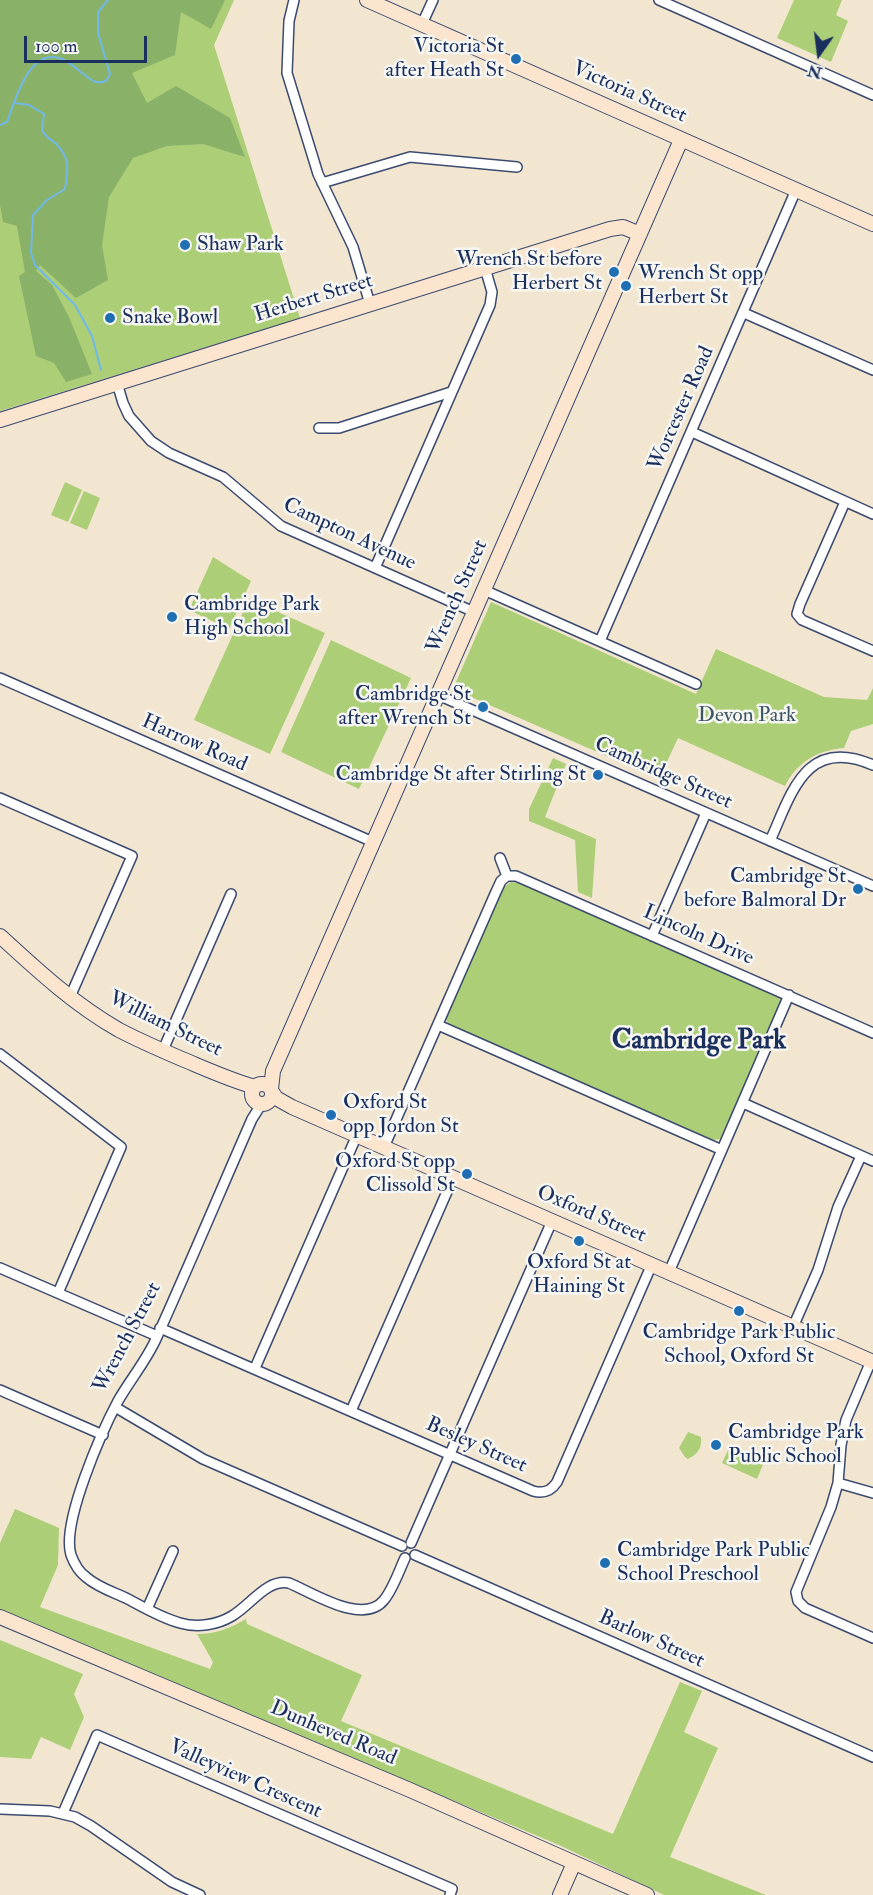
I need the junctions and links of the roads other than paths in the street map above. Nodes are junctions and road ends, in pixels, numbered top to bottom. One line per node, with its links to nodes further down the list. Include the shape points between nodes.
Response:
1 (294, 0): 9 (street, via 289,15 286,69)
2 (367, 0): 5 (street, Victoria Street)
3 (433, 0): 5 (street)
4 (659, 0): 6 (street)
5 (422, 24): 7 (street, Victoria Street)
6 (873, 95)
7 (681, 140): 10 (street, Victoria Street); 12 (street, Wrench Street)
8 (517, 167): 9 (street, via 410,157)
9 (322, 183): 14 (street, via 353,247)
10 (796, 190): 11 (street, Victoria Street); 15 (street, Worcester Road)
11 (873, 224)
12 (640, 234): 13 (street, Herbert Street, via 616,227); 25 (street, Wrench Street)
13 (485, 268): 14 (street, Herbert Street); 18 (street, via 491,302)
14 (370, 304): 17 (street, Herbert Street)
15 (744, 313): 16 (street); 21 (street, Worcester Road)
16 (873, 370)
17 (117, 383): 19 (street, Herbert Street); 24 (street, Campton Avenue, via 129,416 155,444 223,477 281,526)
18 (451, 392): 20 (street, via 339,428); 24 (street)
19 (0, 420)
20 (319, 428)
21 (692, 432): 22 (street); 27 (street, Worcester Road)
22 (845, 502): 23 (street); 28 (street, via 797,614 802,620)
23 (873, 514)
24 (375, 568): 26 (street, Campton Avenue)
25 (484, 590): 26 (street, Wrench Street); 27 (street)
26 (474, 612): 31 (street, Wrench Street)
27 (600, 641): 30 (street)
28 (873, 651)
29 (0, 678): 36 (street, Harrow Road)
30 (696, 684)
31 (438, 695): 34 (street, Cambridge Street); 36 (street, Wrench Street)
32 (873, 765): 35 (street, via 839,757 811,766 793,789)
33 (0, 798): 44 (street, via 132,856)
34 (706, 813): 35 (street, Cambridge Street); 42 (street)
35 (770, 841): 39 (street, Cambridge Street)
36 (373, 842): 49 (street, Wrench Street)
37 (500, 858): 38 (street)
38 (507, 876): 42 (street, Lincoln Drive, via 516,876); 45 (street, via 501,881)
39 (873, 886)
40 (231, 894): 47 (street)
41 (0, 936): 44 (street, William Street)
42 (652, 936): 43 (street, Lincoln Drive)
43 (789, 995): 46 (street, Lincoln Drive); 50 (street)
44 (70, 998): 47 (street, William Street, via 121,1031)
45 (438, 1025): 52 (street); 53 (street)
46 (873, 1033)
47 (163, 1050): 49 (street, William Street)
48 (0, 1054): 61 (street, via 121,1147)
49 (263, 1094): 51 (street, Oxford Street); 63 (street, Wrench Street)
50 (743, 1103): 53 (street); 54 (street)
51 (357, 1135): 52 (street, Oxford Street); 65 (street)
52 (384, 1147): 56 (street, Oxford Street)
53 (722, 1150): 60 (street)
54 (861, 1156): 55 (street); 62 (street)
55 (873, 1161)
56 (453, 1178): 57 (street, Oxford Street); 68 (street)
57 (552, 1221): 58 (street, Oxford Street); 70 (street)
58 (652, 1264): 60 (street, Oxford Street); 70 (street, Besley Street, via 551,1490 533,1491)
59 (0, 1268): 61 (street, Besley Street)
60 (669, 1272): 62 (street, Oxford Street)
61 (58, 1293): 63 (street, Besley Street)
62 (793, 1327): 64 (street, Oxford Street)
63 (159, 1332): 65 (street, Besley Street); 67 (street, Wrench Street)
64 (872, 1361): 71 (street, via 846,1420)
65 (255, 1368): 68 (street, Besley Street)
66 (0, 1390): 69 (street)
67 (115, 1407): 69 (street, Wrench Street); 73 (street, via 203,1459)
68 (351, 1411): 70 (street, Besley Street)
69 (103, 1435): 77 (street, Wrench Street, via 81,1490 70,1530 70,1548 75,1564 87,1578)
70 (450, 1454): 73 (street)
71 (838, 1483): 72 (street); 79 (street, via 797,1586 797,1599 805,1608)
72 (873, 1493)
73 (407, 1544): 75 (street, via 416,1548); 76 (street, via 400,1552)
74 (173, 1551): 77 (street)
75 (415, 1555): 76 (street); 80 (street, Barlow Street)
76 (405, 1558): 77 (street, via 385,1599 368,1610 351,1610 282,1582 271,1585 231,1617 205,1625 179,1623)
77 (147, 1609)
78 (0, 1617): 83 (street, Dunheved Road, via 388,1780)
79 (873, 1638)
80 (873, 1757)
81 (0, 1809): 82 (street)
82 (63, 1813): 84 (street, via 91,1826 159,1874); 85 (street, Valleyview Crescent, via 97,1734 452,1889)
83 (574, 1863): 86 (street); 87 (street, Dunheved Road)
84 (201, 1895)
85 (450, 1895)
86 (560, 1895)
87 (646, 1895)

